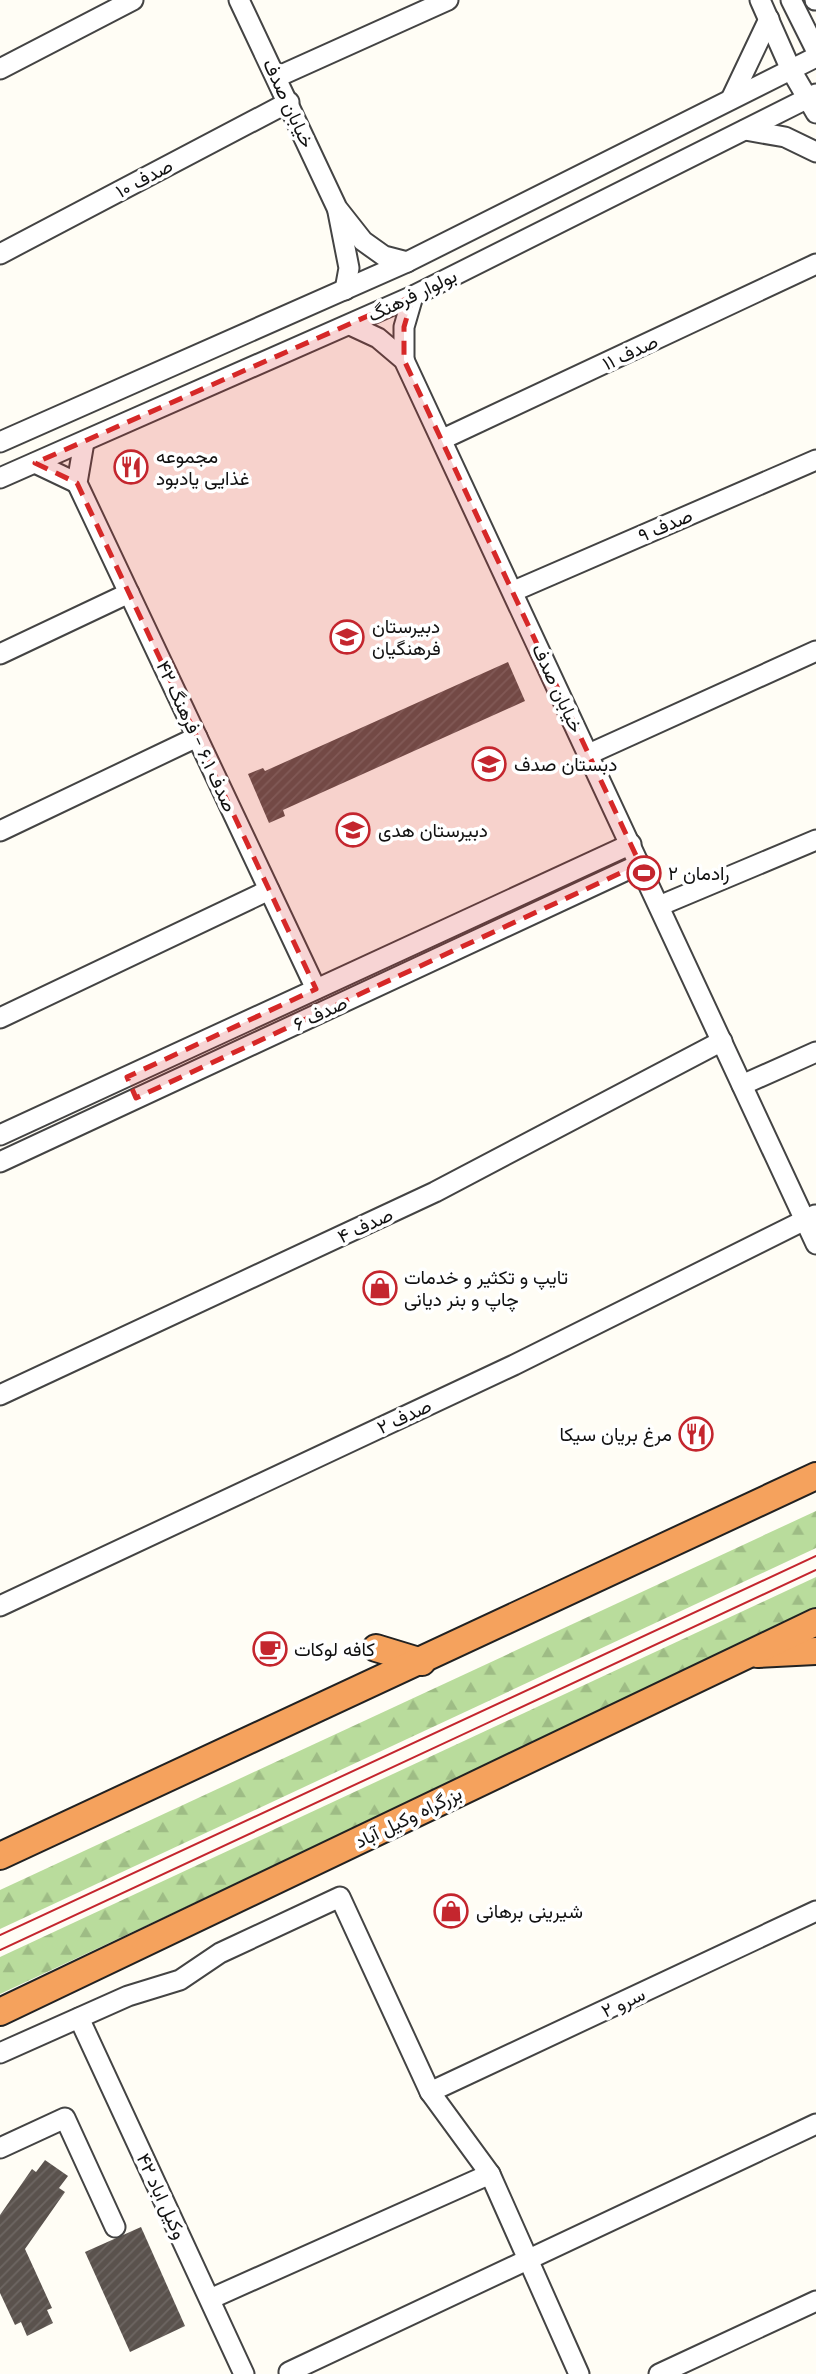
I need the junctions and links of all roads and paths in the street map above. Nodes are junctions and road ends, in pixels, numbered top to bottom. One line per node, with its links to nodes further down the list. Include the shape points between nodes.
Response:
1 (133, 0): 9 (street)
2 (239, 0): 11 (street, خیابان صدف)
3 (448, 0): 11 (street)
4 (760, 0): 6 (street)
5 (791, 0): 7 (street)
6 (769, 19): 10 (street); 12 (street)
7 (816, 50)
8 (816, 57): 10 (street, بولوار فرهنگ)
9 (0, 69)
10 (791, 70): 12 (street, بولوار فرهنگ); 14 (street)
11 (277, 77): 13 (street, خیابان صدف)
12 (731, 99): 19 (street, بولوار فرهنگ)
13 (289, 102): 17 (street, خیابان صدف); 18 (street, صدف ۱۰)
14 (814, 102): 15 (street, بولوار فرهنگ)
15 (745, 130): 16 (street, via 785,137); 22 (street, بولوار فرهنگ)
16 (816, 152)
17 (338, 208): 19 (street, via 363,241 384,256); 21 (street, via 349,268)
18 (0, 254)
19 (407, 262): 21 (street, بولوار فرهنگ)
20 (816, 264): 27 (street, صدف ۱۱)
21 (345, 290): 24 (street, بولوار فرهنگ)
22 (413, 296): 23 (street, بولوار فرهنگ); 25 (street, via 404,327)
23 (350, 325): 25 (street, via 378,338); 26 (street, بولوار فرهنگ)
24 (207, 352): 26 (street); 28 (street, بولوار فرهنگ)
25 (404, 360): 27 (street, خیابان صدف)
26 (219, 383): 29 (street, بولوار فرهنگ)
27 (443, 439): 34 (street, خیابان صدف)
28 (0, 442)
29 (84, 442): 31 (street, بولوار فرهنگ); 33 (street)
30 (816, 460): 34 (street, صدف ۹)
31 (35, 463): 32 (street, بولوار فرهنگ); 33 (street)
32 (0, 478)
33 (78, 483): 35 (street, صدف ۶.۱ - فرهنگ ۴۲)
34 (514, 591): 39 (street, خیابان صدف)
35 (129, 593): 37 (street); 38 (street, صدف ۶.۱ - فرهنگ ۴۲)
36 (816, 651): 39 (street)
37 (0, 654)
38 (197, 737): 40 (street); 44 (street, صدف ۶.۱ - فرهنگ ۴۲)
39 (589, 754): 42 (street, خیابان صدف)
40 (0, 831)
41 (816, 840): 45 (street)
42 (631, 844): 43 (street, خیابان صدف); 46 (street, صدف ۶)
43 (640, 864): 45 (street, خیابان صدف); 52 (street, صدف ۶)
44 (270, 890): 46 (street, صدف ۶.۱ - فرهنگ ۴۲); 47 (street)
45 (660, 906): 48 (street, خیابان صدف)
46 (316, 989): 50 (street, صدف ۶)
47 (0, 1017)
48 (722, 1041): 51 (street, خیابان صدف); 57 (street, صدف ۴, via 435,1192)
49 (816, 1052): 51 (street)
50 (127, 1077): 52 (street); 53 (street, صدف ۶)
51 (742, 1085): 55 (street, خیابان صدف)
52 (136, 1098): 54 (street, صدف ۶)
53 (0, 1135)
54 (0, 1161)
55 (810, 1217): 56 (street, خیابان صدف); 59 (street, صدف ۲, via 514,1365)
56 (816, 1244)
57 (0, 1395)
58 (816, 1476): 64 (highway)
59 (0, 1606)
60 (816, 1622): 63 (highway, بزرگراه وکیل آباد)
61 (376, 1648): 64 (highway)
62 (816, 1651): 63 (highway)
63 (746, 1654): 67 (highway, بزرگراه وکیل آباد)
64 (422, 1662): 65 (highway)
65 (0, 1856)
66 (816, 1911): 70 (street, سرو ۲)
67 (0, 2012)
68 (79, 2018): 69 (street); 70 (street, via 180,1980 220,1953 340,1897); 76 (street, وکیل اباد ۴۲)
69 (0, 2053)
70 (430, 2092): 73 (street)
71 (816, 2124): 75 (street)
72 (0, 2148): 74 (street, via 65,2118)
73 (490, 2174): 75 (street); 76 (street)
74 (115, 2227)
75 (527, 2258): 78 (street); 80 (street)
76 (209, 2299): 79 (street, وکیل اباد ۴۲)
77 (816, 2301): 81 (street)
78 (289, 2372)
79 (244, 2374)
80 (579, 2374)
81 (659, 2374)

